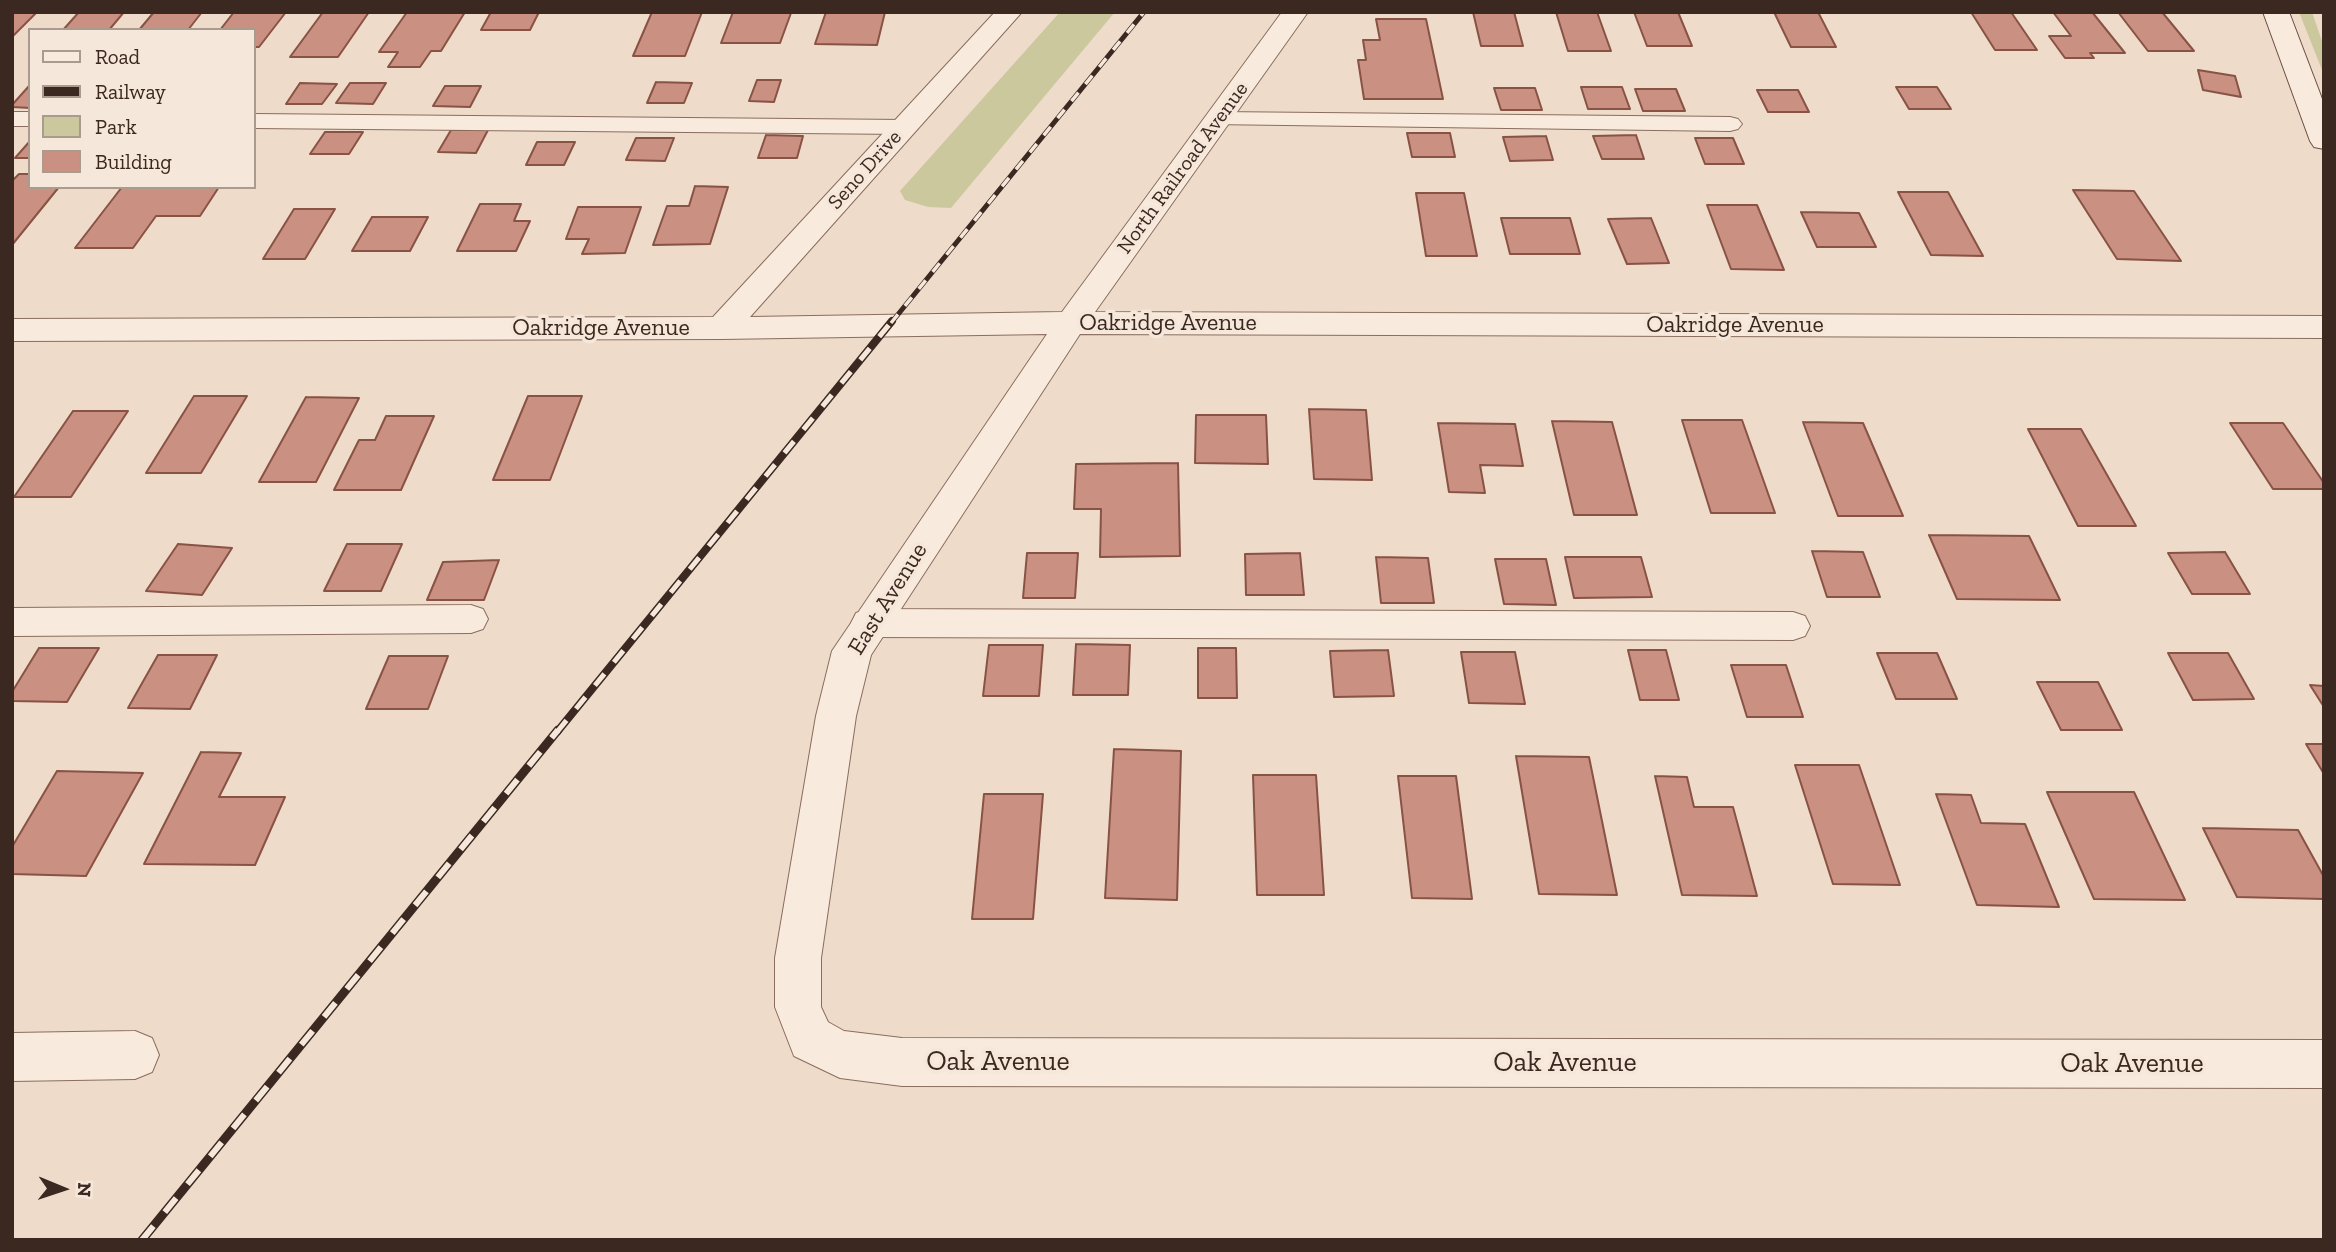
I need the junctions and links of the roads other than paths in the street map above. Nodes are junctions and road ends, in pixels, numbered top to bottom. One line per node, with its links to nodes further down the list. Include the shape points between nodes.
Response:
1 (1009, 12): 7 (street, Seno Drive)
2 (1295, 12): 4 (street, North Railroad Avenue)
3 (2276, 12): 8 (street)
4 (1218, 119): 6 (lane); 9 (street, North Railroad Avenue)
5 (256, 121): 7 (lane)
6 (1730, 124)
7 (904, 127): 11 (street, Seno Drive)
8 (2324, 141)
9 (1071, 323): 10 (street, Oakridge Avenue); 11 (street, Oakridge Avenue); 15 (street, East Avenue)
10 (2324, 327)
11 (721, 328): 12 (street, Oakridge Avenue)
12 (17, 336)
13 (471, 619): 14 (lane)
14 (12, 622)
15 (868, 623): 16 (lane); 17 (street, East Avenue, via 852,651 842,684 798,958 798,1006)
16 (1793, 626)
17 (811, 1039): 20 (street, Oak Avenue, via 840,1055 902,1062)
18 (135, 1055): 19 (street)
19 (12, 1056)
20 (2324, 1064)

